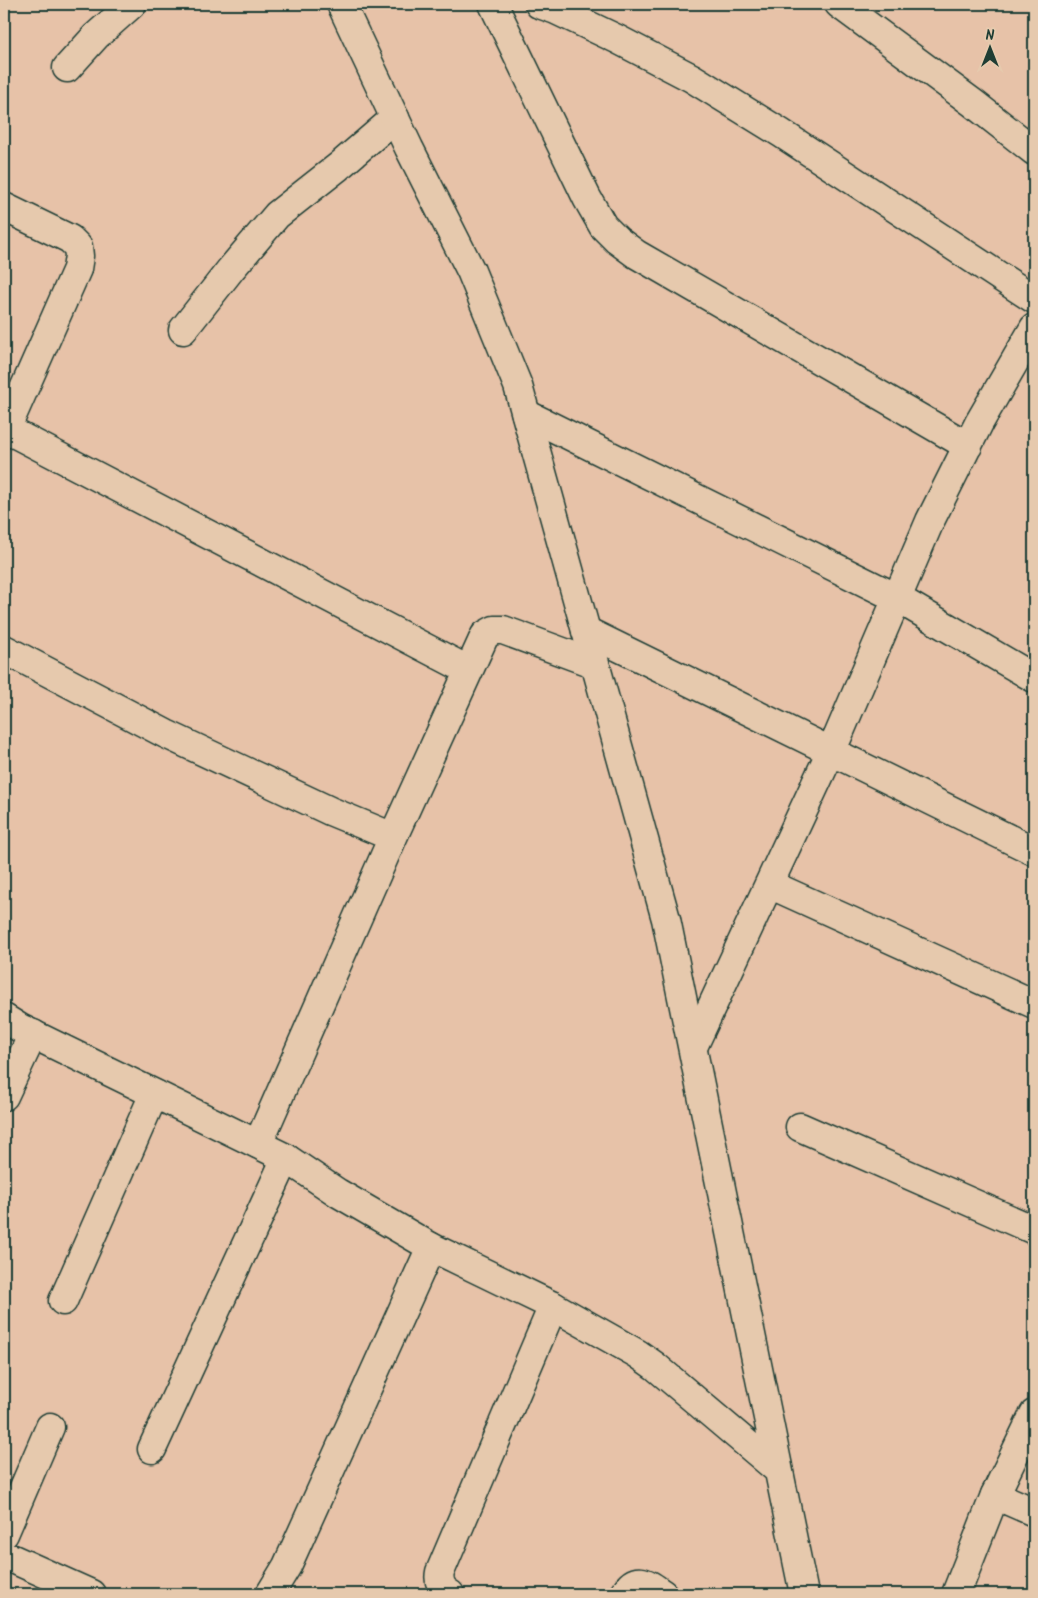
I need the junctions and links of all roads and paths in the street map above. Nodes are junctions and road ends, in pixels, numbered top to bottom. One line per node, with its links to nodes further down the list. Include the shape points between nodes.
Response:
1 (132, 4): 6 (street, via 96,36)
2 (342, 4): 7 (street)
3 (493, 4): 15 (street, via 587,198 603,226 617,240)
4 (539, 4): 10 (street, via 692,78)
5 (839, 4): 8 (street)
6 (68, 68)
7 (395, 118): 12 (street, via 278,215); 13 (street, via 471,270 518,386)
8 (1034, 151)
9 (4, 207): 14 (street, via 70,239 78,247 77,268)
10 (1034, 299)
11 (1034, 328): 15 (street)
12 (183, 330)
13 (526, 414): 16 (street); 17 (street)
14 (5, 432): 20 (street)
15 (968, 446): 16 (street, via 930,521)
16 (897, 598): 21 (street); 22 (street)
17 (586, 631): 19 (street); 22 (street)
18 (4, 649): 23 (street, via 166,734)
19 (595, 664): 20 (street, via 503,630 494,630 485,635); 29 (street, via 666,919)
20 (468, 670): 23 (street)
21 (1034, 678)
22 (831, 750): 24 (street); 25 (street)
23 (393, 838): 33 (street)
24 (1034, 851)
25 (769, 884): 26 (street); 29 (street)
26 (1034, 1004)
27 (4, 1018): 28 (street)
28 (33, 1034): 30 (street); 31 (street)
29 (693, 1047): 42 (street)
30 (154, 1094): 33 (street); 37 (street)
31 (4, 1096)
32 (800, 1128): 35 (street)
33 (258, 1144): 34 (street)
34 (286, 1158): 36 (street, via 338,1193); 41 (street)
35 (1034, 1230)
36 (431, 1247): 38 (street); 48 (street, via 287,1566)
37 (63, 1301)
38 (553, 1306): 42 (street, via 649,1362); 49 (street, via 440,1572 441,1585)
39 (1034, 1414): 43 (street)
40 (50, 1427): 45 (street)
41 (152, 1449)
42 (778, 1470): 52 (street)
43 (994, 1495): 44 (street); 53 (street)
44 (1034, 1512)
45 (4, 1534)
46 (4, 1555): 47 (street)
47 (91, 1594)
48 (270, 1594)
49 (450, 1594)
50 (624, 1594): 51 (street, via 635,1582 642,1581)
51 (663, 1594)
52 (804, 1594)
53 (956, 1594)

